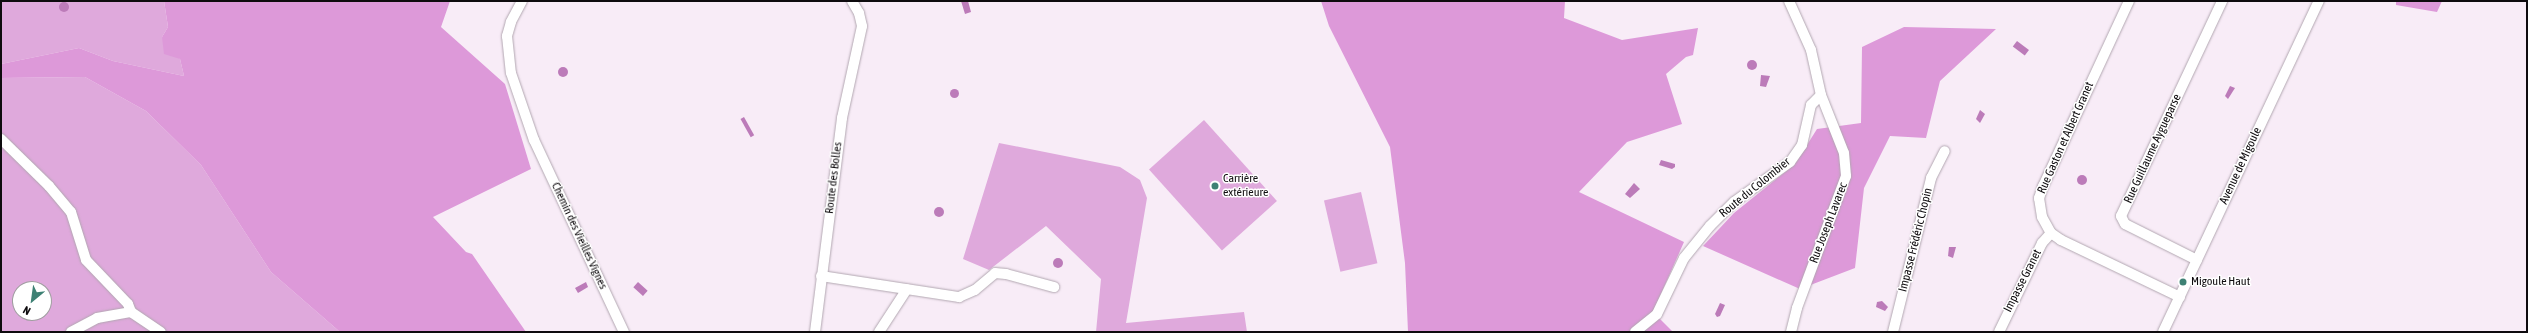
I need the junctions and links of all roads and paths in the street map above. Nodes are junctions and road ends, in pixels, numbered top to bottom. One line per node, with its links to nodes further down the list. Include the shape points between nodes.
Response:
1 (522, 1): 19 (street, Chemin des Vieilles Vignes, via 507,36 511,73 534,140)
2 (852, 1): 12 (street, Route des Bolles, via 862,26 842,118)
3 (1789, 1): 7 (street, Rue Joseph Lavarec, via 1811,50)
4 (2129, 1): 10 (street, Rue Gaston et Albert Granet, via 2039,198 2042,218)
5 (2222, 1): 11 (street, Rue Guillaume Aygueparse, via 2121,216 2125,224)
6 (2319, 1): 11 (street, Avenue de Migoule)
7 (1821, 95): 22 (street, Route du Colombier, via 1811,105 1802,145 1790,162 1734,202 1710,226 1684,258 1657,314); 23 (street, Rue Joseph Lavarec, via 1844,153 1846,176 1797,308)
8 (1, 139): 16 (street, via 49,186 71,212 86,260 128,304)
9 (1945, 151): 24 (street, Impasse Frédéric Chopin, via 1931,178)
10 (2050, 233): 15 (street); 25 (street, Impasse Granet, via 2042,244)
11 (2197, 260): 15 (street, Avenue de Migoule)
12 (821, 276): 14 (street); 20 (street, Route des Bolles)
13 (1054, 287): 14 (street, via 995,273 975,290 960,297)
14 (907, 289): 21 (street)
15 (2180, 297): 26 (street, Avenue de Migoule)
16 (130, 312): 17 (street, via 97,318); 18 (street)
17 (71, 332)
18 (161, 332)
19 (624, 332)
20 (815, 332)
21 (879, 332)
22 (1635, 332)
23 (1791, 332)
24 (1893, 332)
25 (1999, 332)
26 (2163, 332)

